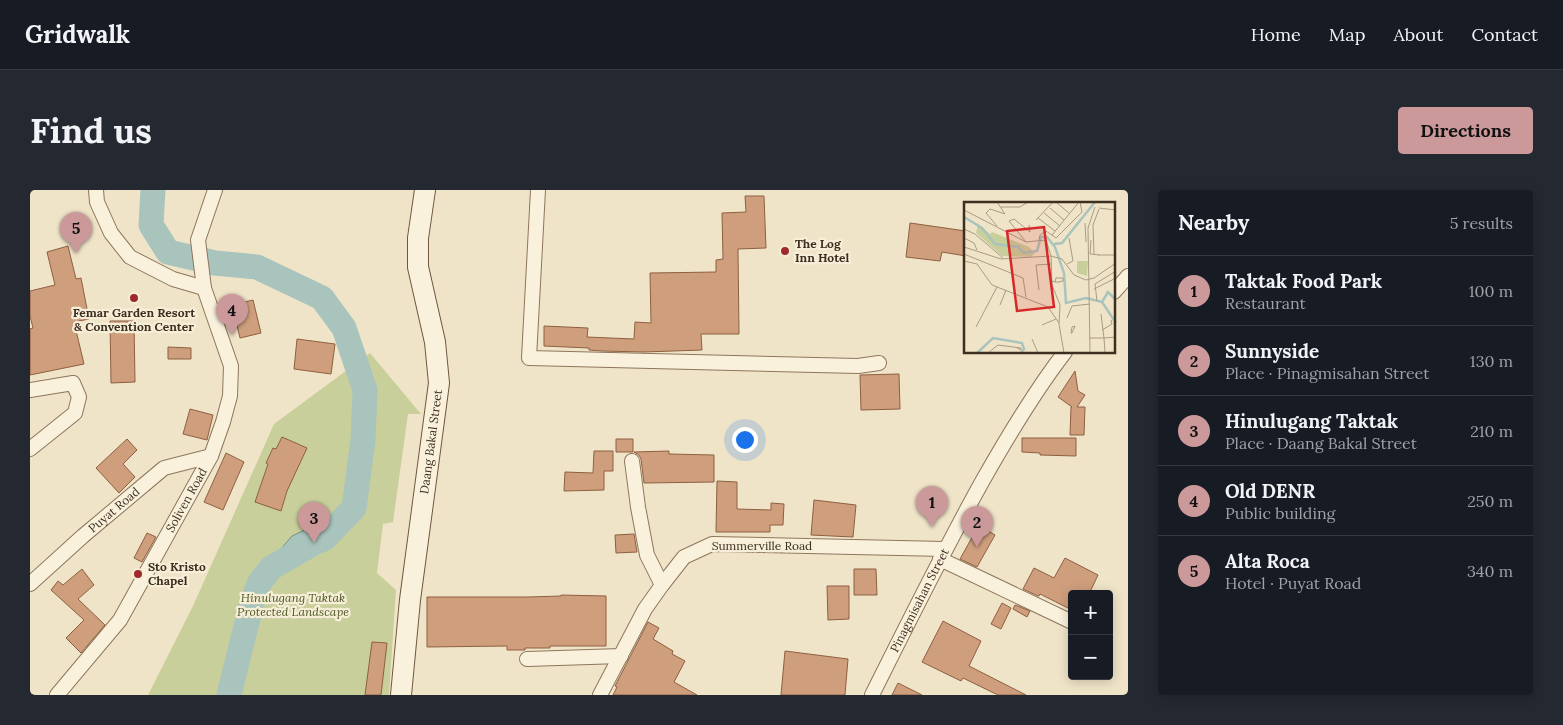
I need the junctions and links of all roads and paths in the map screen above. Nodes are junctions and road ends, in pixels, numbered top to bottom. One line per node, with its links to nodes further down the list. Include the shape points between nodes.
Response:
1 (96, 190): 6 (street, via 97,202 111,233 130,258 173,279)
2 (215, 190): 6 (street, Soliven Road, via 198,240)
3 (425, 190): 21 (street, Daang Bakal Street, via 418,238 418,267 435,342 439,383 410,600)
4 (538, 190): 9 (street, via 529,358)
5 (1128, 276): 7 (street)
6 (203, 283): 12 (street, Soliven Road, via 231,366 230,396)
7 (1116, 290)
8 (1064, 354): 14 (street, Pinagmisahan Street, via 1024,410)
9 (879, 364)
10 (30, 390): 11 (street, via 73,383 79,397 75,413)
11 (30, 449)
12 (211, 456): 15 (street, Puyat Road, via 164,468); 20 (street, Soliven Road, via 120,620)
13 (632, 461): 16 (street, via 647,555)
14 (942, 554): 16 (street, Summerville Road, via 712,544 684,557); 17 (street); 23 (street, Pinagmisahan Street)
15 (30, 584)
16 (662, 585): 18 (street, Summerville Road, via 645,609)
17 (1068, 620)
18 (621, 656): 19 (street); 22 (street, Summerville Road)
19 (527, 659)
20 (57, 695)
21 (401, 695)
22 (600, 695)
23 (872, 695)

